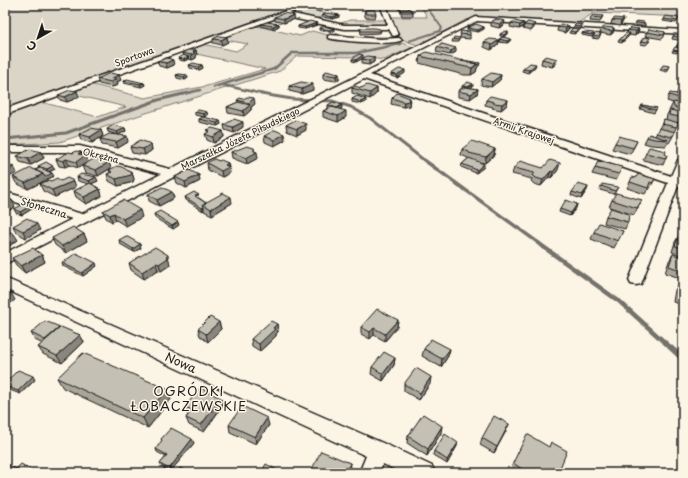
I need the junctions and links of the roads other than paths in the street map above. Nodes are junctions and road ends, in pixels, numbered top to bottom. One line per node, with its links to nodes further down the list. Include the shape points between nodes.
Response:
1 (308, 5): 3 (street, Sportowa)
2 (384, 5): 4 (street)
3 (282, 14): 4 (street, via 344,27); 10 (street, Sportowa)
4 (392, 27): 7 (street)
5 (683, 32): 8 (street, Marszałka Józefa Piłsudskiego, via 476,19)
6 (330, 37): 7 (street)
7 (399, 40): 8 (street)
8 (421, 48): 9 (street, Marszałka Józefa Piłsudskiego)
9 (364, 76): 13 (street, Marszałka Józefa Piłsudskiego); 14 (street, Armii Krajowej)
10 (5, 112)
11 (5, 149): 13 (street, Okrężna, via 80,149)
12 (683, 160): 14 (street)
13 (171, 173): 16 (street, Marszałka Józefa Piłsudskiego)
14 (679, 182): 18 (street)
15 (5, 195): 16 (street, Słoneczna)
16 (84, 219): 17 (street, Marszałka Józefa Piłsudskiego)
17 (5, 259)
18 (636, 280)
19 (5, 283): 20 (street, Nowa)
20 (378, 451): 21 (street); 22 (street, Nowa)
21 (369, 473)
22 (425, 473)

